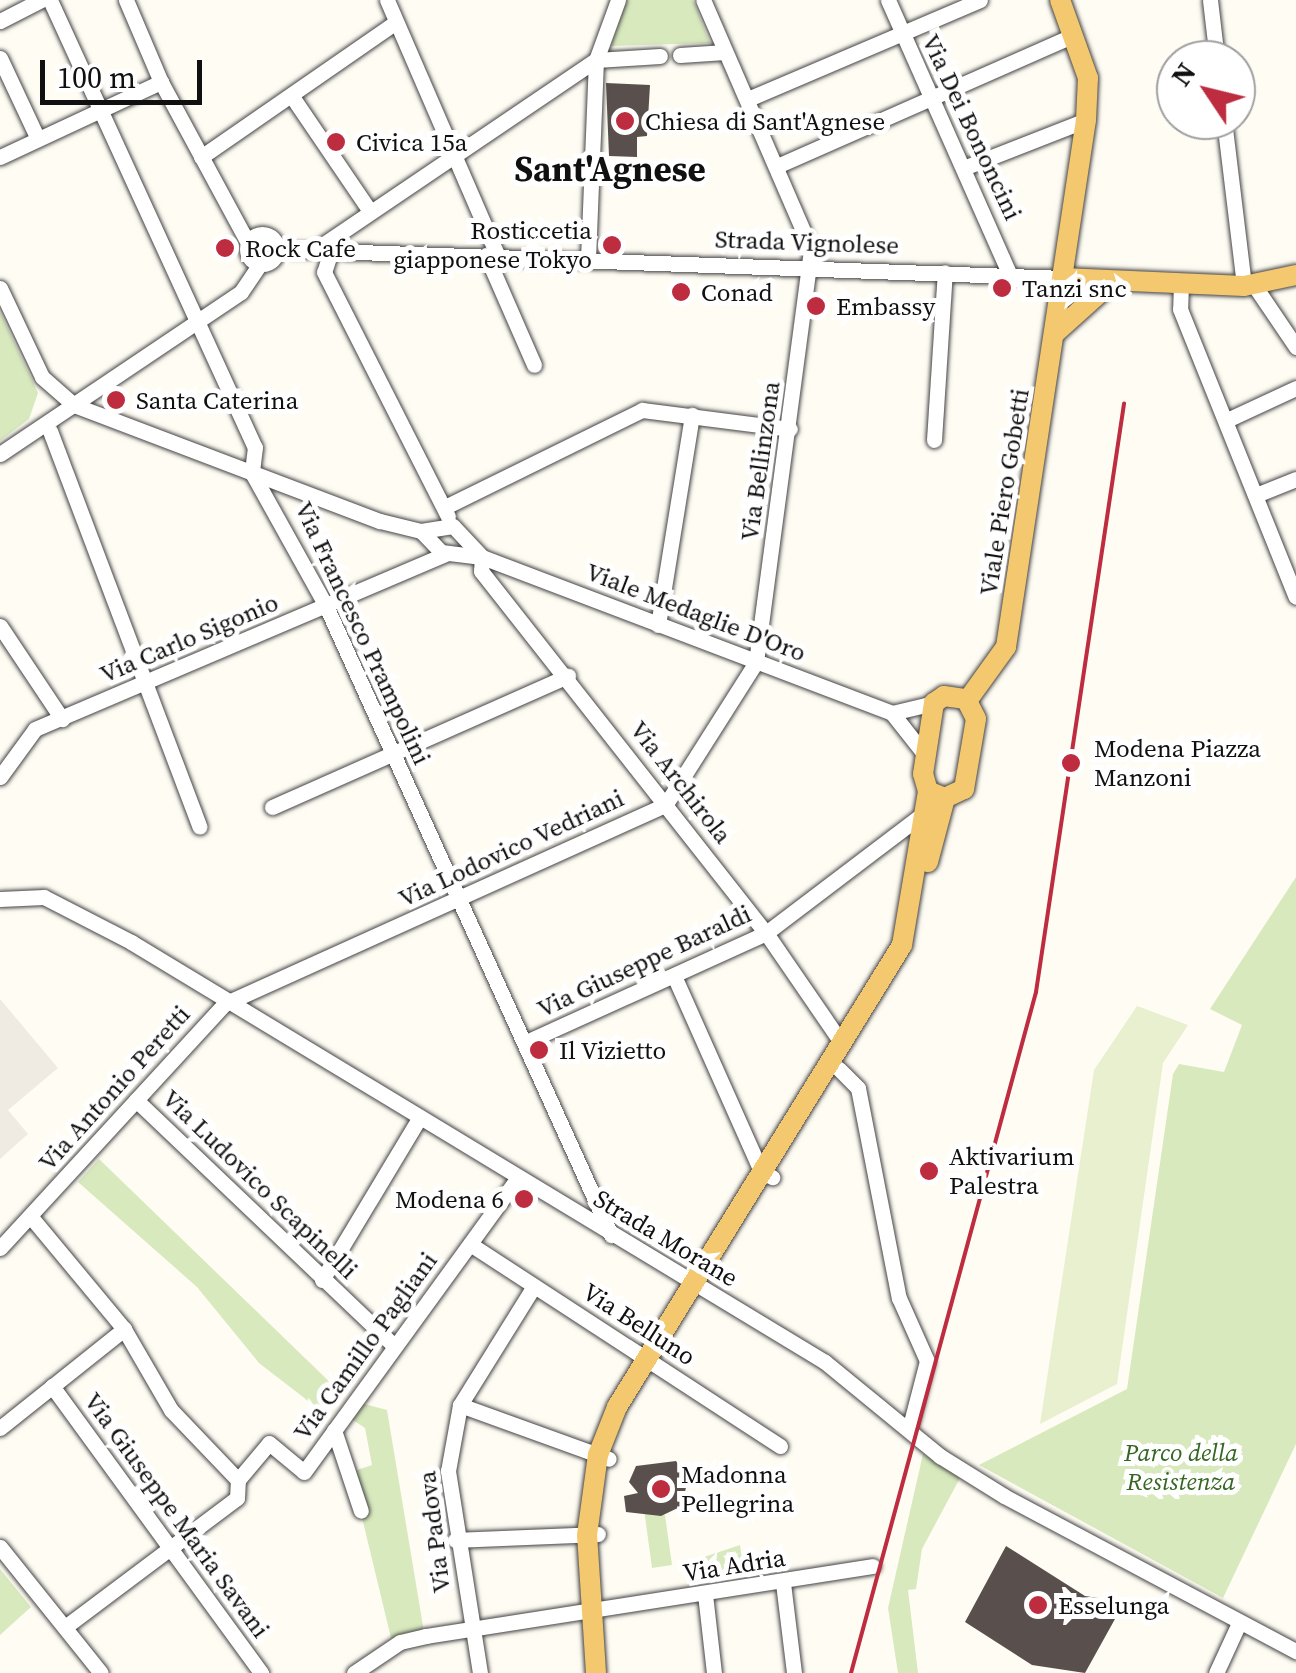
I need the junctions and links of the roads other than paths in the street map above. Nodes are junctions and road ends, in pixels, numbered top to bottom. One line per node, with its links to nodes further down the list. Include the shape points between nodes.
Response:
1 (42, 0): 11 (street)
2 (50, 0): 25 (street, Via Francesco Prampolini)
3 (126, 0): 21 (street)
4 (387, 0): 12 (street)
5 (618, 0): 20 (street)
6 (703, 0): 16 (street)
7 (888, 0): 13 (street, Via Dei Bononcini)
8 (980, 0): 13 (street)
9 (1060, 0): 14 (main road, Viale Piero Gobetti)
10 (1210, 0): 15 (street)
11 (0, 21)
12 (396, 22): 22 (street); 29 (street)
13 (902, 34): 23 (street, Via Dei Bononcini); 24 (street)
14 (1074, 35): 23 (street); 26 (main road, Viale Piero Gobetti, via 1088,78)
15 (1215, 40)
16 (726, 52): 17 (street); 24 (street)
17 (680, 55)
18 (660, 56): 20 (street)
19 (0, 58): 27 (street)
20 (596, 60): 29 (street); 41 (street)
21 (160, 82): 25 (street); 30 (street)
22 (292, 98): 30 (street); 34 (street)
23 (930, 99): 32 (street); 33 (street, Via Dei Bononcini)
24 (748, 100): 32 (street)
25 (100, 108): 27 (street); 52 (street, Via Francesco Prampolini)
26 (1086, 120): 33 (street); 47 (main road, Viale Piero Gobetti)
27 (38, 139): 31 (street)
28 (1227, 140): 50 (street)
29 (454, 154): 34 (street); 40 (street)
30 (201, 157): 35 (street)
31 (0, 158)
32 (777, 166): 43 (street)
33 (966, 167): 46 (street, Via Dei Bononcini)
34 (369, 210): 39 (street)
35 (236, 216): 36 (street); 37 (street)
36 (263, 234): 37 (street); 38 (street)
37 (248, 243): 42 (street)
38 (277, 249): 39 (street, Strada Vignolese); 42 (street)
39 (323, 250): 40 (street, Strada Vignolese); 67 (street, via 324,272)
40 (492, 256): 41 (street, Strada Vignolese); 55 (street)
41 (588, 260): 43 (street, Strada Vignolese)
42 (259, 264): 52 (street, via 240,292)
43 (813, 267): 44 (street, Strada Vignolese); 60 (street, Via Bellinzona)
44 (945, 272): 46 (street, Strada Vignolese); 62 (street)
45 (1296, 275): 50 (main road, Strada Vignolese)
46 (1010, 276): 47 (street, Strada Vignolese)
47 (1063, 278): 48 (main road, Strada Vignolese); 53 (main road, Viale Piero Gobetti)
48 (1113, 282): 49 (main road, Strada Vignolese); 53 (main road)
49 (1180, 284): 50 (main road, Strada Vignolese); 59 (street, via 1180,309)
50 (1249, 285): 54 (street)
51 (0, 288): 57 (street, via 42,377)
52 (196, 322): 57 (street); 64 (street, Via Francesco Prampolini, via 255,447)
53 (1054, 334): 78 (main road, Viale Piero Gobetti, via 1006,648)
54 (1296, 347)
55 (534, 365)
56 (1296, 388): 59 (street)
57 (74, 405): 63 (street); 64 (street, Viale Medaglie D'Oro)
58 (692, 415): 60 (street); 67 (street, via 642,410 604,422); 73 (street)
59 (1227, 420): 66 (street)
60 (790, 429): 75 (street, Via Bellinzona)
61 (50, 430): 77 (street)
62 (934, 440)
63 (0, 454)
64 (252, 473): 68 (street, Viale Medaglie D'Oro); 72 (street, Via Francesco Prampolini)
65 (1296, 478): 66 (street)
66 (1256, 495): 70 (street)
67 (444, 507): 68 (street)
68 (442, 539): 69 (street, Viale Medaglie D'Oro); 72 (street, Via Carlo Sigonio, via 416,569)
69 (482, 557): 73 (street, Viale Medaglie D'Oro); 76 (street, Via Archirola, via 481,572)
70 (1291, 567): 71 (street)
71 (1296, 597)
72 (326, 606): 77 (street, Via Carlo Sigonio); 82 (street, Via Francesco Prampolini)
73 (658, 625): 75 (street, Viale Medaglie D'Oro)
74 (0, 626): 81 (street)
75 (756, 662): 80 (street, Viale Medaglie D'Oro); 86 (street)
76 (568, 676): 82 (street); 86 (street, Via Archirola)
77 (147, 685): 81 (street, Via Carlo Sigonio); 89 (street)
78 (967, 701): 79 (main road, via 950,695); 85 (main road, via 976,720 967,777 957,796)
79 (934, 703): 80 (street); 83 (main road)
80 (892, 713): 83 (street)
81 (62, 719): 84 (street, Via Carlo Sigonio, via 35,729)
82 (392, 752): 87 (street); 91 (street, Via Francesco Prampolini)
83 (925, 755): 85 (main road)
84 (0, 777)
85 (936, 794): 88 (main road); 97 (main road, via 911,947)
86 (666, 804): 91 (street, Via Lodovico Vedriani); 92 (street, Via Archirola)
87 (272, 807)
88 (924, 813): 92 (street, Via Giuseppe Baraldi); 96 (main road, via 908,928)
89 (200, 827)
90 (0, 899): 94 (street, Strada Morane, via 31,894 72,909)
91 (459, 900): 94 (street, Via Lodovico Vedriani); 95 (street, Via Francesco Prampolini)
92 (766, 933): 93 (street, Via Giuseppe Baraldi); 96 (street, Via Archirola)
93 (674, 978): 95 (street, Via Giuseppe Baraldi); 100 (street)
94 (224, 1004): 98 (street, Via Antonio Peretti); 99 (street, Strada Morane)
95 (526, 1042): 103 (street, Via Francesco Prampolini)
96 (842, 1042): 100 (main road)
97 (839, 1069): 100 (main road); 116 (street, via 858,1088 899,1298 928,1361)
98 (136, 1100): 102 (street, Via Antonio Peretti); 106 (street, Via Ludovico Scapinelli)
99 (420, 1117): 101 (street, Strada Morane); 106 (street)
100 (767, 1174): 108 (main road)
101 (517, 1179): 103 (street, Strada Morane); 104 (street, Via Camillo Pagliani)
102 (31, 1217): 105 (street, Via Antonio Peretti); 109 (street)
103 (611, 1234): 108 (street, Strada Morane)
104 (470, 1244): 107 (street, Via Belluno); 110 (street, Via Camillo Pagliani)
105 (0, 1248)
106 (322, 1280): 110 (street, Via Ludovico Scapinelli)
107 (534, 1286): 111 (street, Via Belluno); 113 (street, Via Padova)
108 (697, 1286): 111 (main road); 116 (street, Strada Morane, via 825,1362)
109 (124, 1329): 112 (street); 119 (street, via 171,1410)
110 (393, 1345): 115 (street, Via Camillo Pagliani)
111 (652, 1361): 117 (street, Via Belluno); 118 (main road)
112 (52, 1386): 114 (street); 124 (street, Via Giuseppe Maria Savani)
113 (460, 1405): 118 (street); 122 (street, Via Padova, via 448,1471)
114 (0, 1428)
115 (334, 1430): 119 (street, Via Camillo Pagliani, via 304,1472 269,1443); 120 (street)
116 (909, 1430): 129 (street, Strada Morane, via 1082,1543)
117 (780, 1446)
118 (604, 1457): 121 (main road)
119 (238, 1480): 124 (street, Via Camillo Pagliani, via 237,1498)
120 (361, 1510)
121 (593, 1534): 122 (street); 128 (main road)
122 (455, 1540): 131 (street, Via Padova)
123 (0, 1547): 130 (street)
124 (170, 1548): 130 (street, Via Camillo Pagliani); 134 (street, Via Giuseppe Maria Savani)
125 (872, 1566): 126 (street, Via Adria)
126 (784, 1583): 127 (street, Via Adria); 140 (street)
127 (706, 1594): 128 (street, Via Adria); 139 (street)
128 (596, 1610): 131 (street, Via Adria); 137 (main road); 138 (main road)
129 (1238, 1624): 132 (street, Strada Morane); 141 (street)
130 (65, 1627): 133 (street)
131 (473, 1629): 135 (street, Via Adria, via 400,1642); 136 (street, Via Padova)
132 (1296, 1651)
133 (101, 1673)
134 (262, 1673)
135 (354, 1673)
136 (480, 1673)
137 (596, 1673)
138 (606, 1673)
139 (714, 1673)
140 (794, 1673)
141 (1216, 1673)

